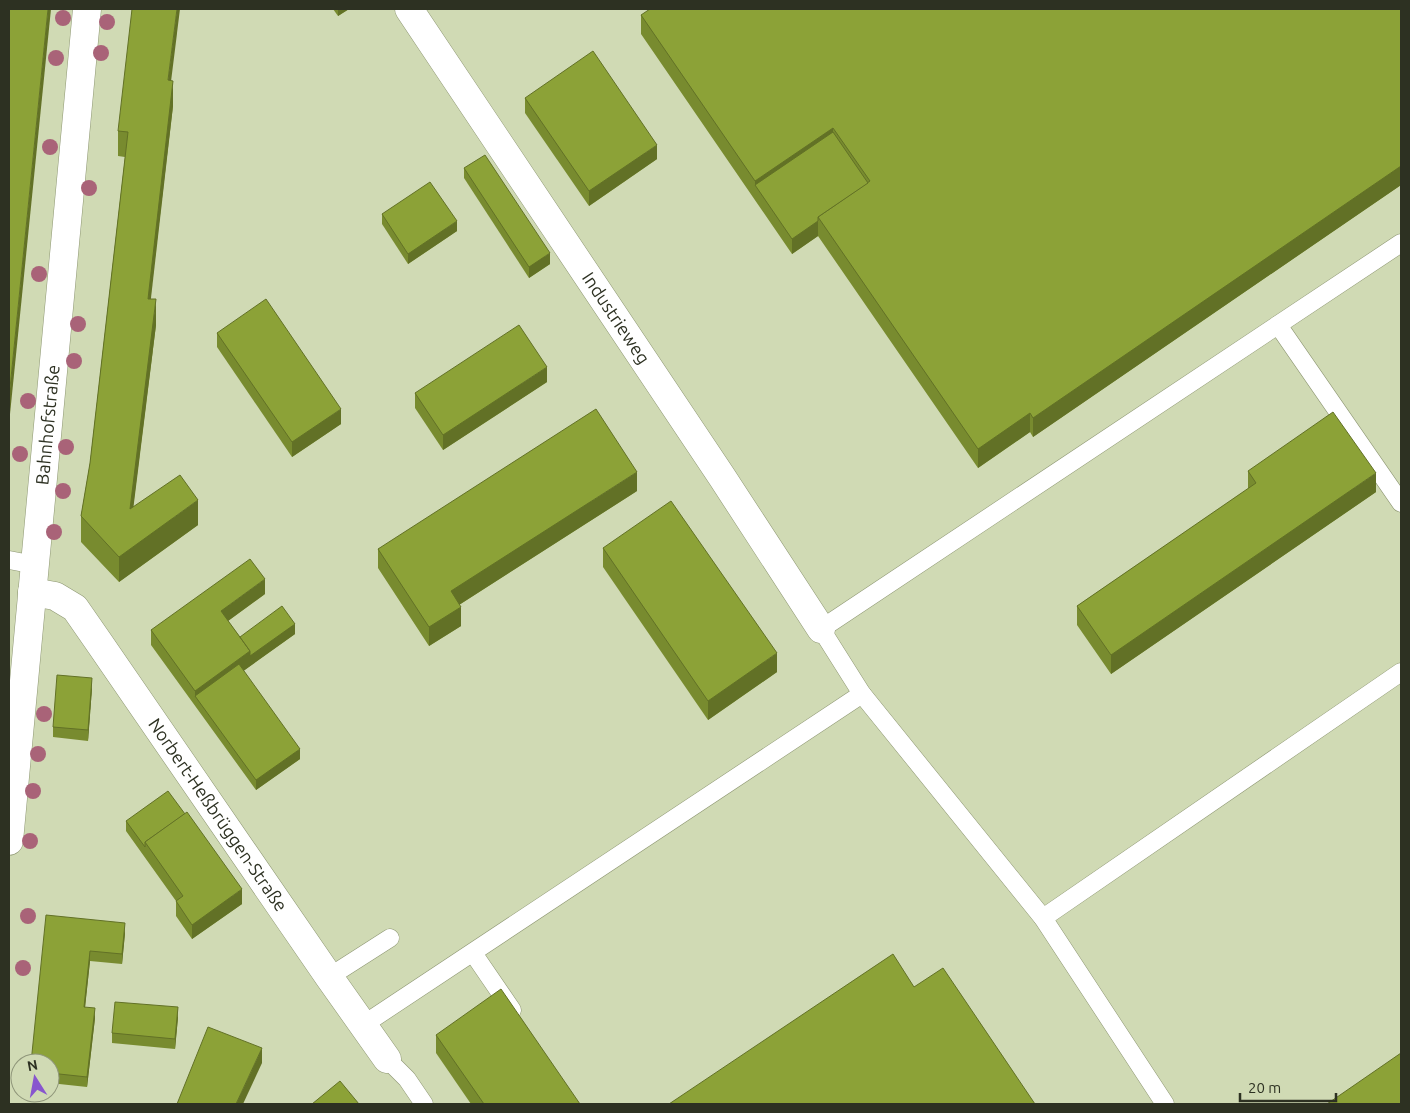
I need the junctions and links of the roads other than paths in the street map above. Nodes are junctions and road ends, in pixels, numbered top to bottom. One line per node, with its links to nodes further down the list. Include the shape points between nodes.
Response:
1 (87, 9): 6 (street, Bahnhofstraße)
2 (409, 9): 8 (street, Industrieweg)
3 (1401, 242): 4 (lane)
4 (1278, 325): 5 (lane); 8 (lane)
5 (1401, 503)
6 (22, 563): 7 (street, Bahnhofstraße)
7 (32, 592): 9 (street, Bahnhofstraße); 16 (street, Norbert-Heßbrüggen-Straße, via 55,596 74,608)
8 (820, 629): 11 (lane)
9 (18, 631): 12 (street, Bahnhofstraße)
10 (1401, 672): 13 (lane)
11 (862, 694): 13 (lane); 15 (lane)
12 (9, 841)
13 (1043, 918): 21 (lane)
14 (390, 938): 16 (lane)
15 (473, 953): 17 (lane); 18 (lane)
16 (329, 977): 18 (street, Norbert-Heßbrüggen-Straße)
17 (520, 1022)
18 (363, 1025): 19 (street, Norbert-Heßbrüggen-Straße)
19 (387, 1059): 20 (lane, via 407,1079)
20 (424, 1104)
21 (1165, 1104)

